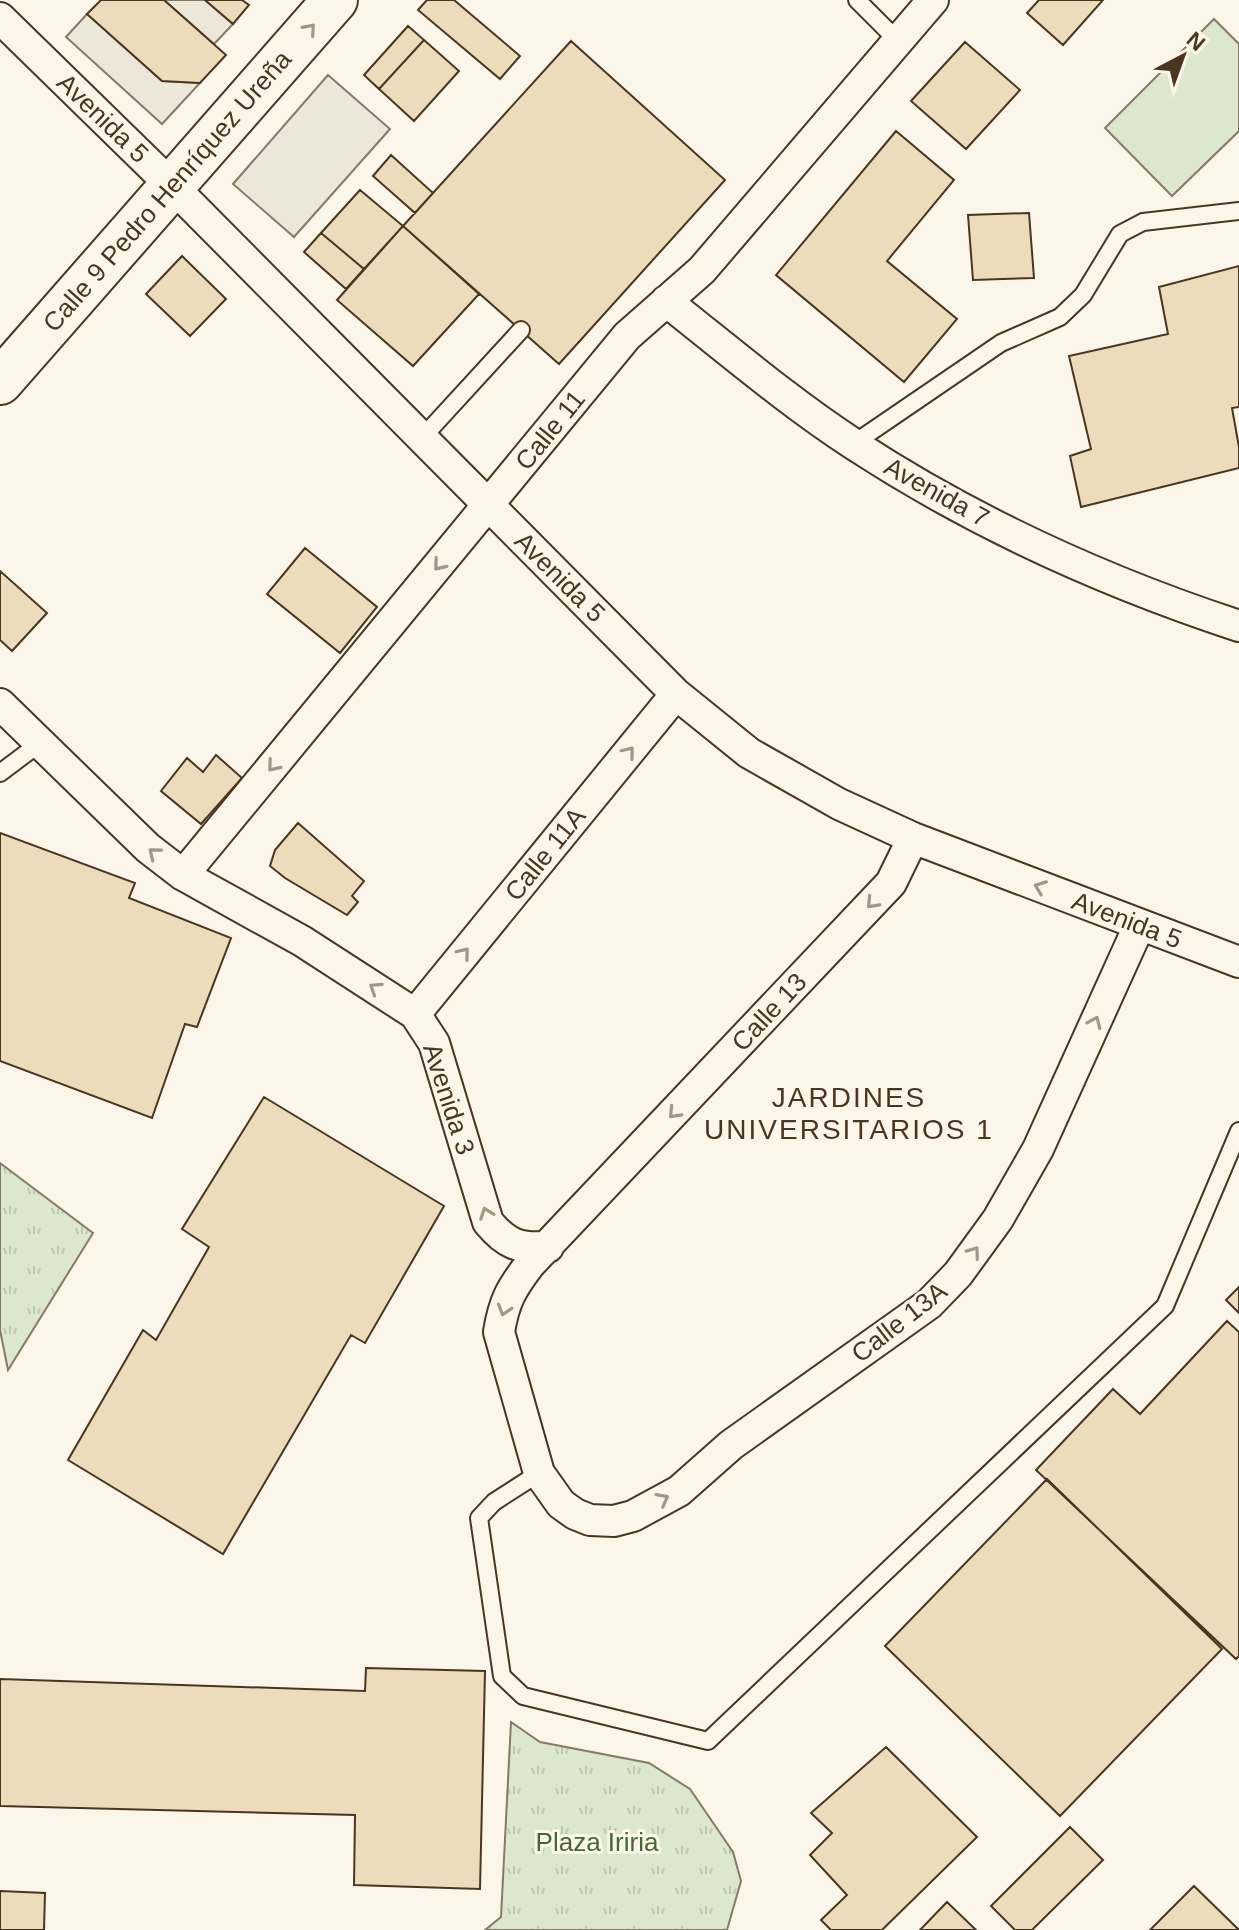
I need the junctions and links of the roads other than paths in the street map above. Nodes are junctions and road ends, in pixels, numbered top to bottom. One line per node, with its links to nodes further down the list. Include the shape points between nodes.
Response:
1 (335, 0): 6 (main road, Calle 9 Pedro Henríquez Ureña, one-way to 1)
2 (857, 0): 5 (lane)
3 (933, 0): 5 (street, Calle 11)
4 (0, 18): 6 (street, Avenida 5)
5 (898, 41): 8 (street, Calle 11, via 702,270)
6 (172, 186): 10 (main road, Calle 9 Pedro Henríquez Ureña); 11 (street, Avenida 5)
7 (1239, 211): 12 (lane, via 1143,222 1120,234 1083,295 1060,317 1001,343)
8 (666, 301): 12 (street, Avenida 7); 13 (street, Calle 11, via 627,336)
9 (521, 330): 11 (lane)
10 (0, 382)
11 (422, 438): 13 (street, Avenida 5)
12 (853, 444): 14 (street, Avenida 7, via 1017,536 1109,578)
13 (489, 505): 15 (street, Avenida 5); 20 (street, Calle 11, one-way to 20)
14 (1239, 626)
15 (676, 694): 19 (street, Avenida 5, via 749,753); 23 (street, Calle 11A, one-way to 15)
16 (0, 704): 17 (street, Avenida 3)
17 (40, 743): 18 (lane); 20 (street, Avenida 3, one-way to 17)
18 (0, 773)
19 (913, 838): 21 (street, Avenida 5, one-way to 19); 25 (street, Calle 13, one-way to 25, via 891,883)
20 (183, 875): 23 (street, Avenida 3, one-way to 20, via 302,941)
21 (1139, 926): 22 (street, Avenida 5); 26 (street, Calle 13A, one-way to 21, via 575,1514 614,1521 633,1516 679,1491 731,1445 929,1304 998,1219 1038,1149)
22 (1239, 962)
23 (415, 1014): 25 (street, Avenida 3, one-way to 23, via 515,1245 488,1222 434,1043)
24 (1239, 1131): 26 (lane, via 1165,1306 708,1741 523,1696 502,1676 479,1518)
25 (548, 1247): 26 (street, one-way to 26, via 513,1286 499,1332)
26 (539, 1473)

